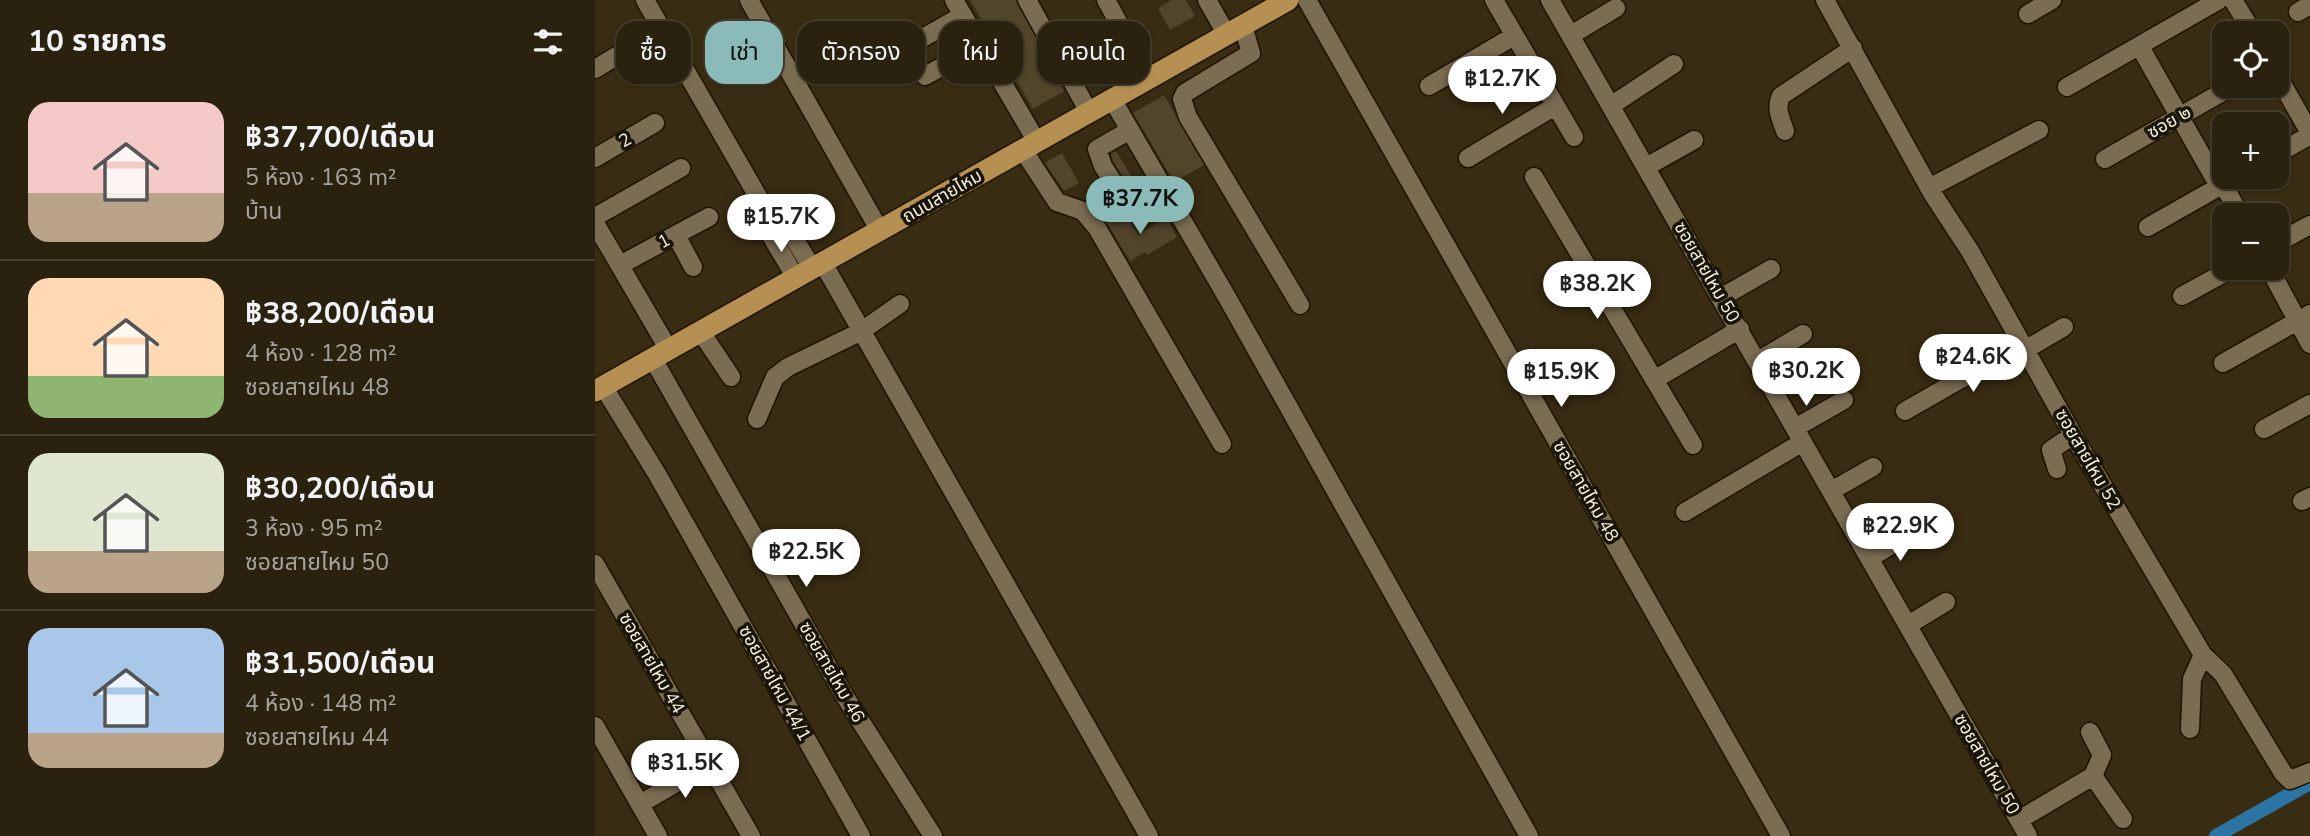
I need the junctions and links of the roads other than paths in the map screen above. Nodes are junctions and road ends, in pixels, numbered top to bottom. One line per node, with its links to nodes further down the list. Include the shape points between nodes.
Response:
1 (645, 0): 72 (street, via 768,214 767,229)
2 (749, 0): 66 (street)
3 (1027, 0): 40 (street)
4 (1106, 0): 17 (street)
5 (1207, 0): 19 (street)
6 (1288, 0): 19 (main road, ถนนสายไหม)
7 (1307, 0): 127 (street, ซอยสายไหม 48)
8 (1494, 0): 22 (street)
9 (1551, 0): 21 (street, ซอยสายไหม 50)
10 (1825, 0): 24 (street, ซอยสายไหม 52)
11 (2052, 0): 16 (street)
12 (2219, 0): 23 (street)
13 (2233, 0): 18 (street)
14 (959, 8): 20 (street)
15 (1616, 8): 21 (street)
16 (2028, 14)
17 (1118, 21)
18 (2246, 21)
19 (1235, 31): 30 (main road, ถนนสายไหม); 78 (street, via 1251,53 1182,99 1188,117)
20 (925, 34)
21 (1570, 35): 38 (street, ซอยสายไหม 50)
22 (1514, 36): 33 (street); 39 (street)
23 (2140, 47): 34 (street); 41 (street)
24 (1853, 48): 45 (street, via 1781,96 1777,103); 59 (street, ซอยสายไหม 52)
25 (616, 57): 28 (street)
26 (1674, 64): 38 (street)
27 (939, 68): 29 (street)
28 (595, 69)
29 (925, 76)
30 (1150, 77)
31 (1000, 84): 49 (street)
32 (1138, 84): 37 (main road, ถนนสายไหม)
33 (1429, 86)
34 (2067, 87)
35 (2289, 96): 46 (street)
36 (2212, 98): 41 (street, ซอย ๒)
37 (1112, 99): 40 (main road, ถนนสายไหม); 43 (street)
38 (1612, 105): 55 (street, ซอยสายไหม 50)
39 (1555, 107): 47 (street); 52 (street)
40 (1090, 112): 49 (main road, ถนนสายไหม)
41 (2179, 116): 53 (street, ซอย ๒); 54 (street)
42 (655, 122): 51 (street, 2)
43 (1130, 130): 58 (street); 58 (street, via 1097,149 1103,166 1129,207)
44 (2039, 130): 59 (street)
45 (1785, 131)
46 (2310, 134): 50 (street)
47 (1574, 137)
48 (1694, 140): 55 (street)
49 (1030, 146): 66 (main road, ถนนสายไหม); 100 (street, via 1057,202 1083,211 1097,228)
50 (2289, 147)
51 (595, 158)
52 (1468, 158)
53 (2105, 159)
54 (2212, 162)
55 (1646, 167): 76 (street, ซอยสายไหม 50)
56 (681, 168): 61 (street)
57 (1535, 177): 91 (street)
58 (1164, 188): 126 (street)
59 (1929, 188): 86 (street, ซอยสายไหม 52)
60 (2214, 189): 65 (street)
61 (595, 217)
62 (709, 217): 67 (street, 1)
63 (595, 223): 69 (street, ซอยสายไหม 46)
64 (2310, 225): 68 (street)
65 (2148, 227)
66 (880, 231): 72 (main road, ถนนสายไหม)
67 (676, 235): 69 (street, 1); 70 (street)
68 (2289, 236)
69 (620, 265): 87 (street, ซอยสายไหม 46)
70 (694, 267)
71 (1771, 269): 76 (street)
72 (811, 270): 82 (street); 83 (main road, ถนนสายไหม)
73 (2212, 280): 75 (street)
74 (2278, 280): 79 (street)
75 (2182, 296)
76 (1722, 297): 81 (street, ซอยสายไหม 50)
77 (900, 304): 82 (street)
78 (1300, 305)
79 (2304, 317): 85 (street); 89 (street)
80 (2064, 327): 86 (street)
81 (1740, 329): 88 (street, ซอยสายไหม 50); 91 (street)
82 (860, 331): 96 (street, via 775,377); 125 (street)
83 (701, 332): 87 (main road, ถนนสายไหม); 90 (street)
84 (1803, 334): 88 (street)
85 (2310, 344)
86 (2023, 347): 95 (street); 99 (street, ซอยสายไหม 52)
87 (661, 354): 92 (main road, ถนนสายไหม); 124 (street, ซอยสายไหม 46, via 844,695)
88 (1758, 361): 98 (street, ซอยสายไหม 50)
89 (2223, 363)
90 (731, 377)
91 (1654, 380): 101 (street)
92 (599, 388): 123 (street, ซอยสายไหม 44/1, via 657,474)
93 (1844, 400): 98 (street)
94 (2310, 404): 97 (street)
95 (1905, 411)
96 (757, 419)
97 (2264, 429)
98 (1799, 435): 104 (street, ซอยสายไหม 50); 105 (street)
99 (2073, 435): 103 (street, via 2051,450); 111 (street, ซอยสายไหม 52)
100 (1221, 444)
101 (1693, 445)
102 (1873, 467): 104 (street)
103 (2057, 469)
104 (1831, 491): 107 (street, ซอยสายไหม 50)
105 (1685, 512)
106 (1909, 534): 107 (street)
107 (1870, 558): 110 (street, ซอยสายไหม 50)
108 (595, 564): 115 (street, ซอยสายไหม 44)
109 (1946, 601): 110 (street)
110 (1908, 625): 120 (street, ซอยสายไหม 50)
111 (2203, 655): 113 (street, via 2192,679); 116 (street, ซอยสายไหม 52, via 2223,674 2290,780)
112 (595, 726): 118 (street)
113 (2190, 729)
114 (2090, 732): 117 (street, via 2102,755)
115 (710, 763): 118 (street); 122 (street, ซอยสายไหม 44)
116 (2310, 772)
117 (2093, 775): 119 (street); 120 (street)
118 (640, 804): 121 (street)
119 (2123, 819)
120 (2024, 828)
121 (658, 836)
122 (751, 836)
123 (862, 836)
124 (933, 836)
125 (1149, 836)
126 (1529, 836)
127 (1781, 836)

